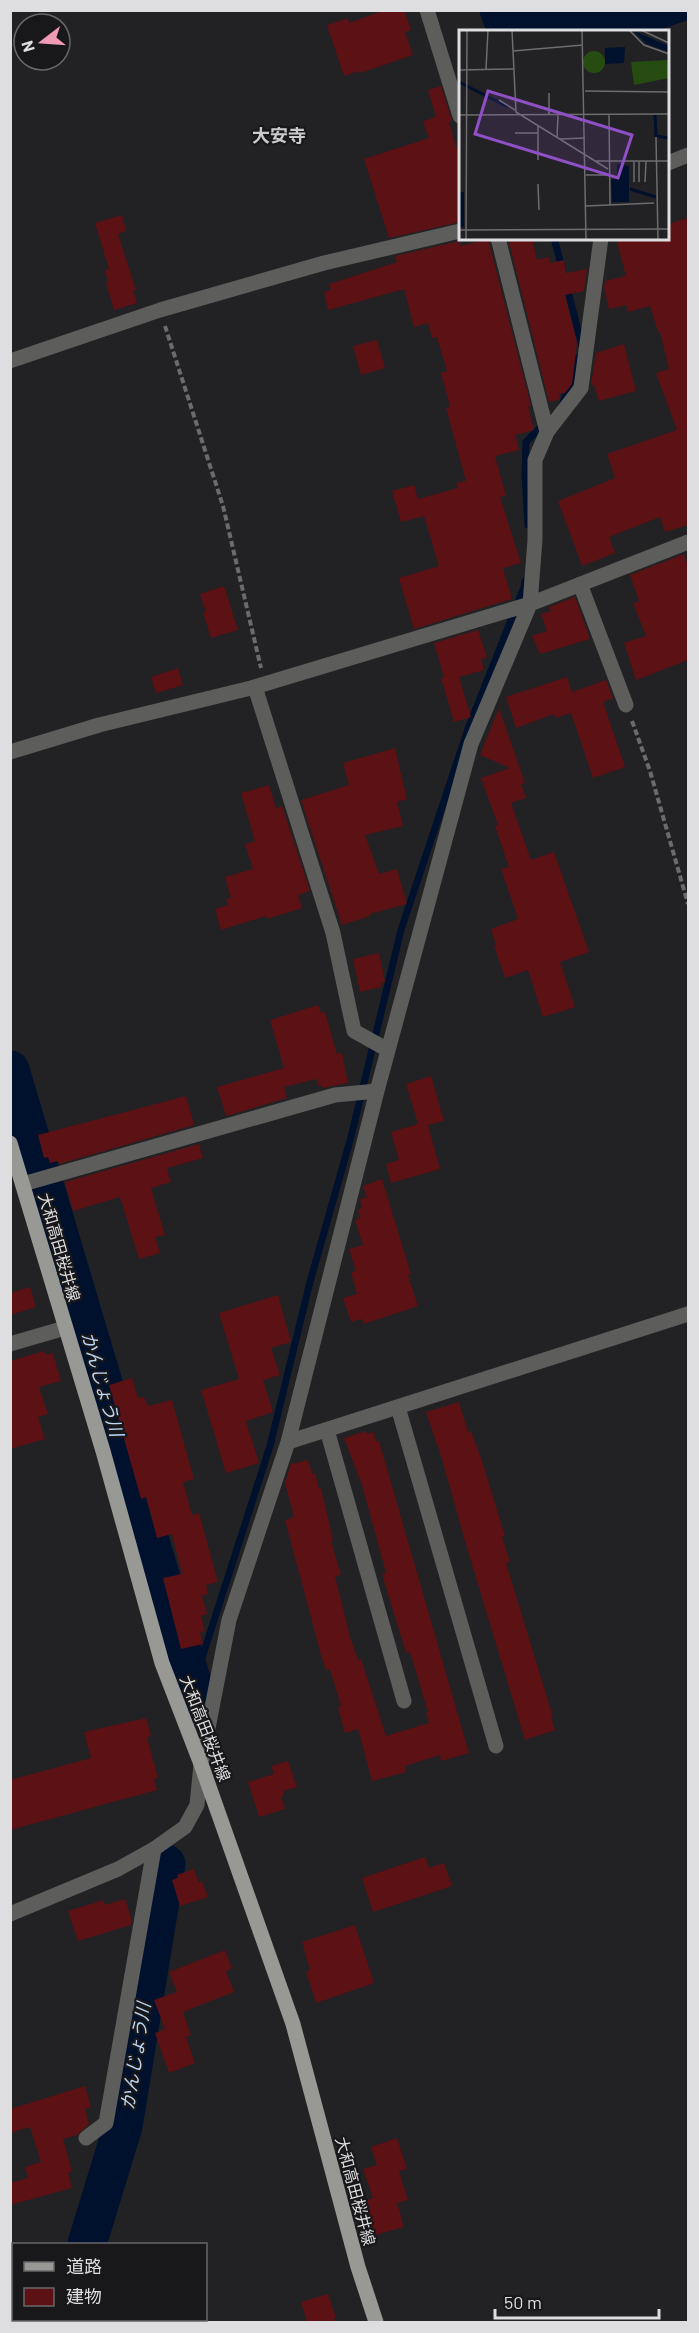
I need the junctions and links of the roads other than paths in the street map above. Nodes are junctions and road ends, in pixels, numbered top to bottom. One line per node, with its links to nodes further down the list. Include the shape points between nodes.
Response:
1 (427, 10): 2 (street)
2 (459, 113)
3 (688, 155): 4 (street)
4 (669, 163)
5 (459, 231): 8 (street, via 324,263 160,310)
6 (499, 240): 9 (street)
7 (602, 240): 9 (street, via 581,388)
8 (10, 362)
9 (547, 432): 12 (street, via 535,460)
10 (688, 542): 11 (street)
11 (580, 584): 12 (street); 14 (street)
12 (530, 604): 13 (street); 16 (street, via 471,744)
13 (259, 685): 15 (street); 16 (street, via 333,933 354,1031)
14 (626, 705)
15 (10, 752)
16 (388, 1050): 17 (street)
17 (377, 1091): 19 (street, via 335,1095); 25 (street)
18 (10, 1143): 19 (main road, 大和高田桜井線)
19 (34, 1180): 21 (main road, 大和高田桜井線)
20 (688, 1314): 23 (street)
21 (65, 1328): 22 (street); 28 (main road, 大和高田桜井線, via 162,1663)
22 (10, 1344)
23 (398, 1407): 24 (street); 27 (street)
24 (327, 1430): 25 (street); 26 (street)
25 (288, 1442): 28 (street, via 229,1620)
26 (404, 1701)
27 (496, 1746)
28 (201, 1764): 29 (street, via 197,1805 185,1827); 32 (main road, 大和高田桜井線, via 293,2024)
29 (154, 1849): 30 (street, via 118,1869); 31 (street, via 106,2123)
30 (10, 1914)
31 (86, 2138)
32 (376, 2322)

